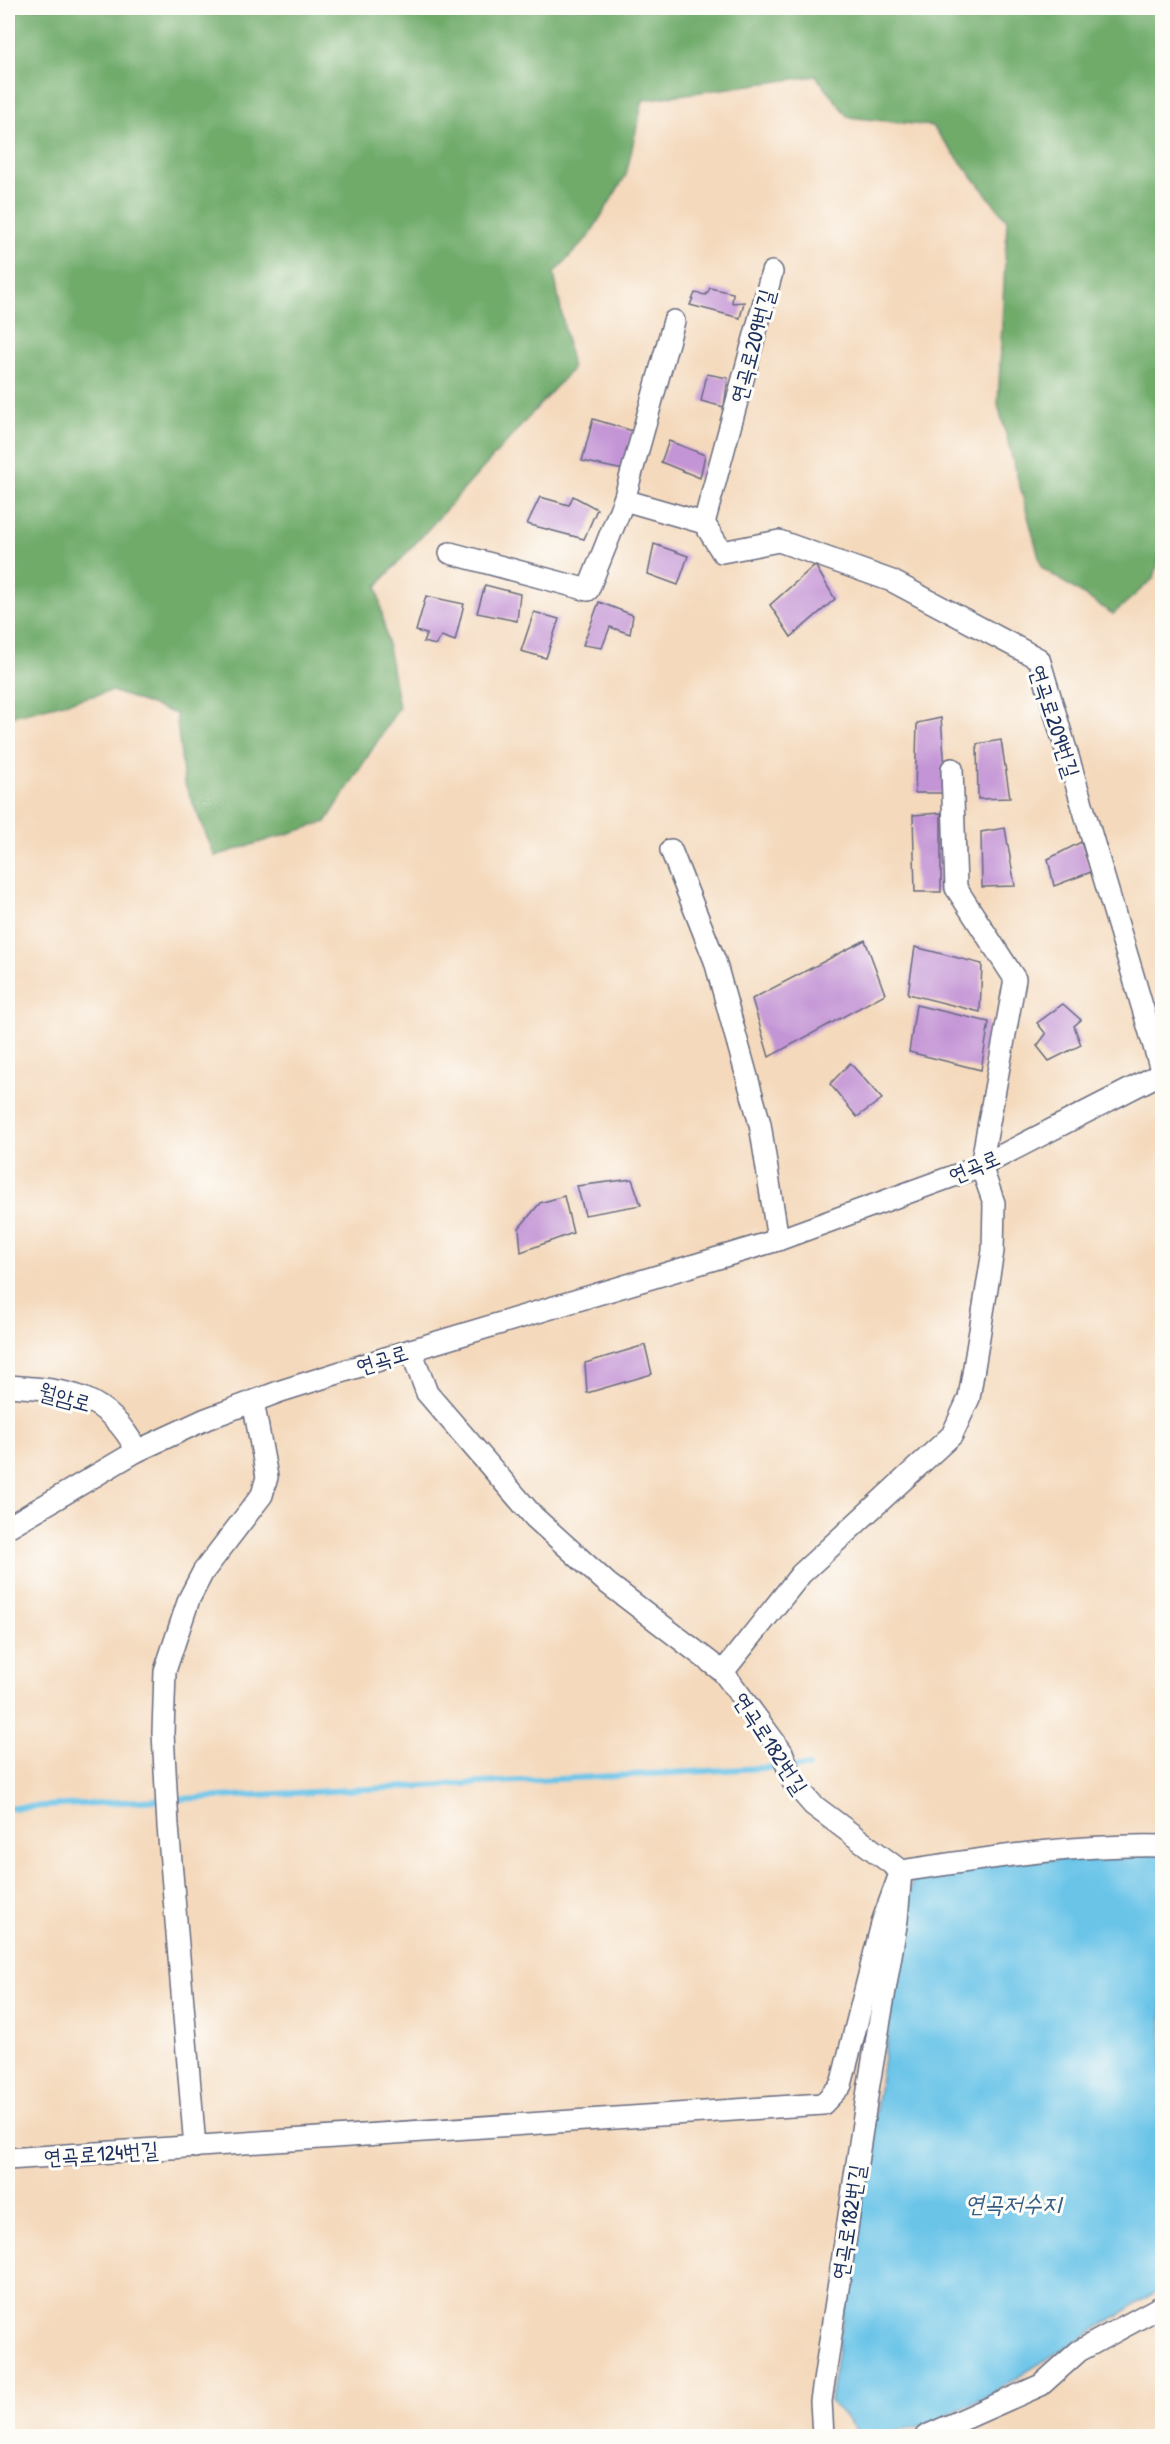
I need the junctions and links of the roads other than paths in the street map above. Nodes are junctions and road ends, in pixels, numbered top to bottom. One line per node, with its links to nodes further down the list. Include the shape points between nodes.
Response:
1 (772, 272): 4 (street, 연곡로209번길)
2 (674, 321): 3 (street)
3 (624, 500): 4 (street); 5 (street, via 588,590)
4 (704, 523): 8 (street, 연곡로209번길, via 722,552 779,542 892,581 1039,659)
5 (450, 554)
6 (952, 769): 9 (street, via 956,888 1015,979)
7 (671, 850): 10 (street, via 715,961 760,1124)
8 (1162, 1073): 9 (street, 연곡로)
9 (981, 1166): 10 (street, 연곡로); 16 (street, via 994,1203 993,1251 969,1398 952,1435 801,1574)
10 (778, 1240): 11 (street, 연곡로)
11 (411, 1350): 13 (street, 연곡로); 16 (street, 연곡로182번길, via 427,1393 534,1517 607,1583)
12 (8, 1386): 14 (street, 월암로, via 63,1392 95,1402 114,1416)
13 (253, 1401): 14 (street, 연곡로); 19 (street, via 267,1477 262,1495 203,1572 189,1599 165,1671 163,1732 168,1826)
14 (137, 1450): 15 (street, 연곡로)
15 (8, 1527)
16 (723, 1672): 18 (street, 연곡로182번길, via 782,1752 794,1782 813,1805)
17 (1162, 1846): 18 (street, via 1120,1845 998,1856)
18 (901, 1871): 19 (street, 연곡로124번길, via 883,1920 841,2085 823,2104); 22 (street, 연곡로182번길, via 897,1920 821,2401)
19 (195, 2147): 20 (street, 연곡로124번길)
20 (8, 2159)
21 (1162, 2306): 23 (street, via 1079,2351 1041,2385)
22 (823, 2436)
23 (926, 2436)

